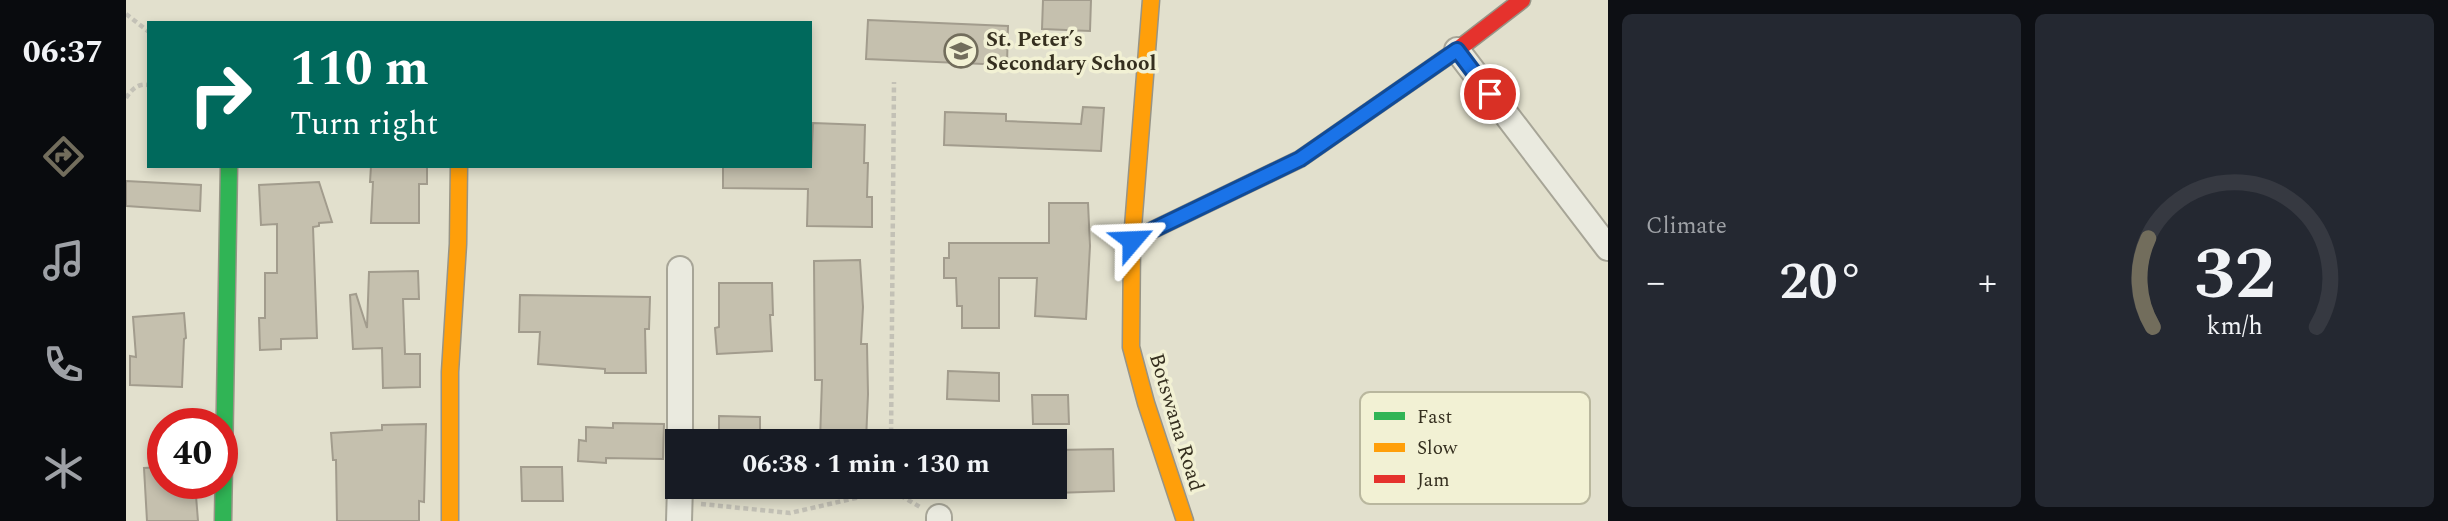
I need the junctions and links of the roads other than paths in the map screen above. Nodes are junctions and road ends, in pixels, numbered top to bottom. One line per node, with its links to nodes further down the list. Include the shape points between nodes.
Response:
1 (1151, 0): 6 (street, Botswana Road)
2 (1522, 0): 3 (street)
3 (1457, 50): 6 (street, via 1300,159); 7 (street)
4 (229, 168): 10 (street)
5 (459, 168): 11 (street, via 450,372)
6 (1132, 240): 12 (street, Botswana Road, via 1132,347)
7 (1608, 248)
8 (680, 269): 9 (street)
9 (680, 429)
10 (223, 521)
11 (450, 521)
12 (1185, 521)

